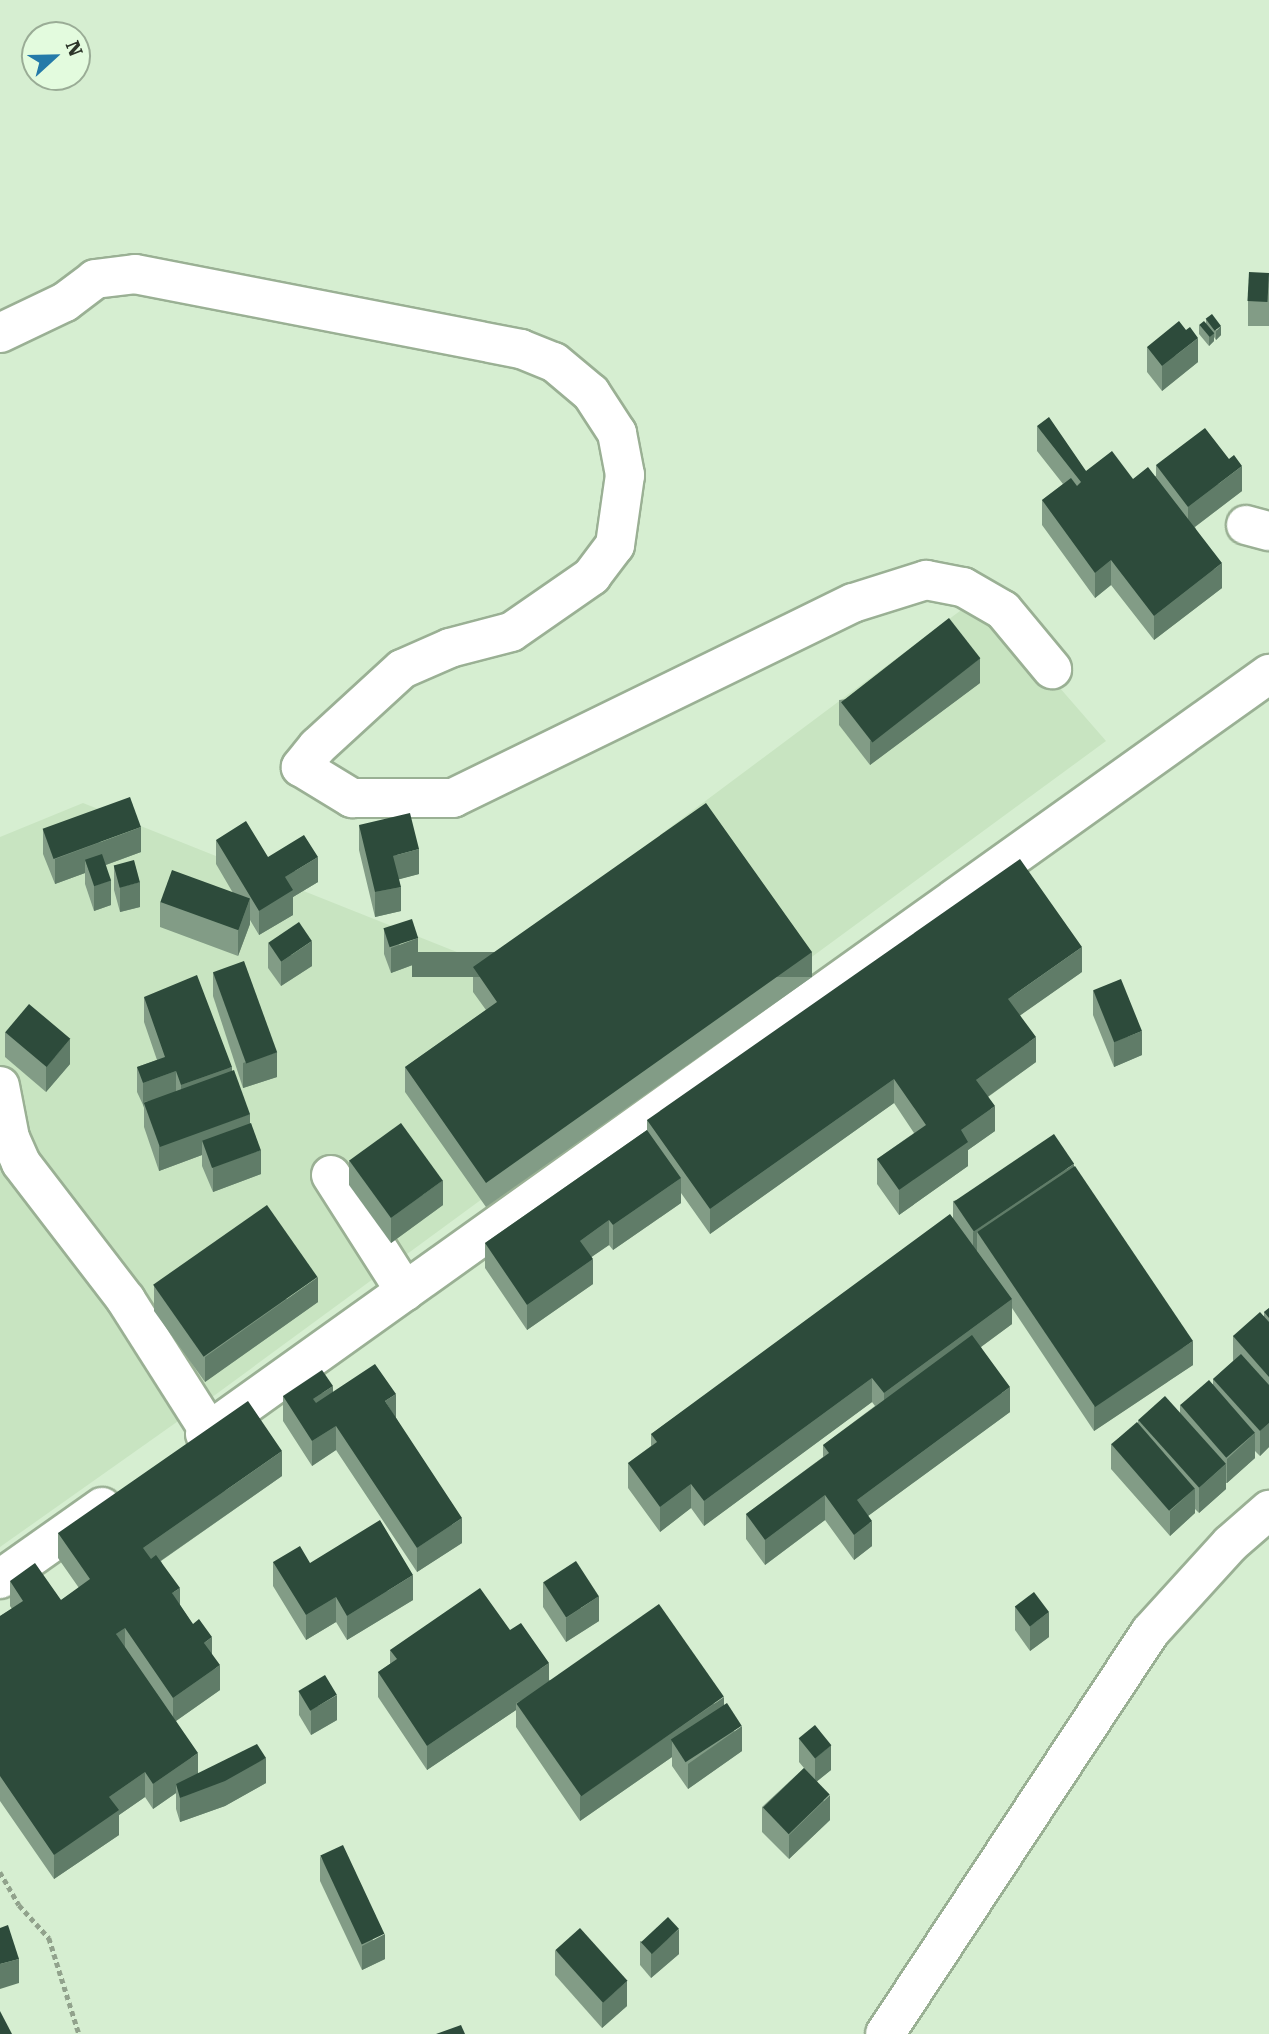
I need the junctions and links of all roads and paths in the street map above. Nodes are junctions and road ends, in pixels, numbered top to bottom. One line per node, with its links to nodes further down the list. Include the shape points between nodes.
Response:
1 (0, 333): 2 (street, via 65,302 95,279 135,274 521,349 554,362 591,393 617,433 625,475 615,545 592,576 511,632 450,648 402,669 317,747 301,767 352,798 453,798 492,783 619,715 853,603 926,580 963,587 1003,610)
2 (1052, 669)
3 (1269, 674): 6 (street)
4 (0, 1086): 7 (street, via 10,1138 21,1163 126,1300)
5 (331, 1175): 6 (street)
6 (405, 1291): 7 (street)
7 (209, 1431): 8 (street)
8 (176, 1455)
9 (132, 1486): 11 (street)
10 (1269, 1510): 14 (street, via 1230,1544 1150,1632)
11 (0, 1579)
12 (0, 1872): 13 (path, via 19,1905 49,1938)
13 (79, 2034)
14 (885, 2034)

